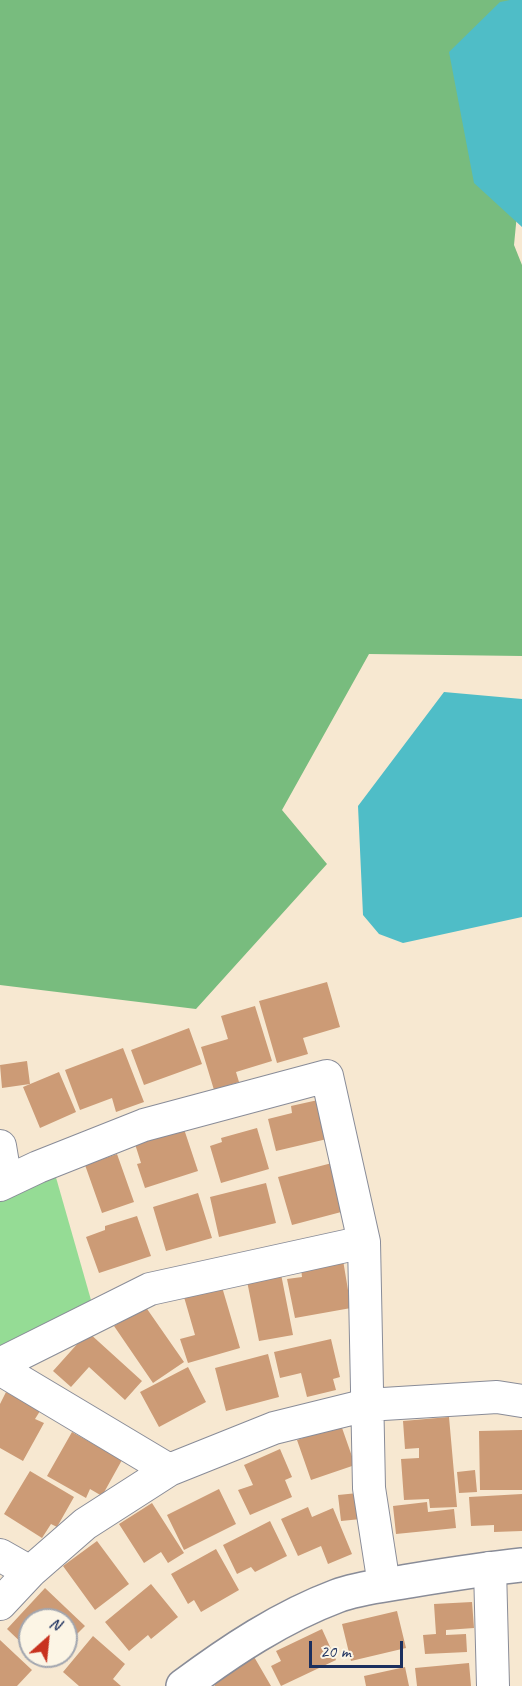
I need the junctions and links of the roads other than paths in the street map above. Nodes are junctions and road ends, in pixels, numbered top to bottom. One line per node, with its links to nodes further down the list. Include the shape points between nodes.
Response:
1 (0, 1146): 2 (street)
2 (3, 1184): 3 (street, via 144,1125 327,1076)
3 (364, 1242): 4 (street, via 150,1289); 7 (street)
4 (0, 1364)
5 (0, 1369): 8 (street)
6 (522, 1401): 7 (street, via 497,1397)
7 (367, 1405): 8 (street, via 274,1428); 13 (street, via 369,1488)
8 (170, 1470): 12 (street, via 85,1524)
9 (0, 1555): 12 (street)
10 (522, 1565): 11 (street)
11 (490, 1568): 13 (street); 16 (street)
12 (30, 1572): 14 (street)
13 (384, 1585): 15 (street, via 338,1595 290,1617 226,1654)
14 (0, 1604)
15 (183, 1686)
16 (493, 1686)

